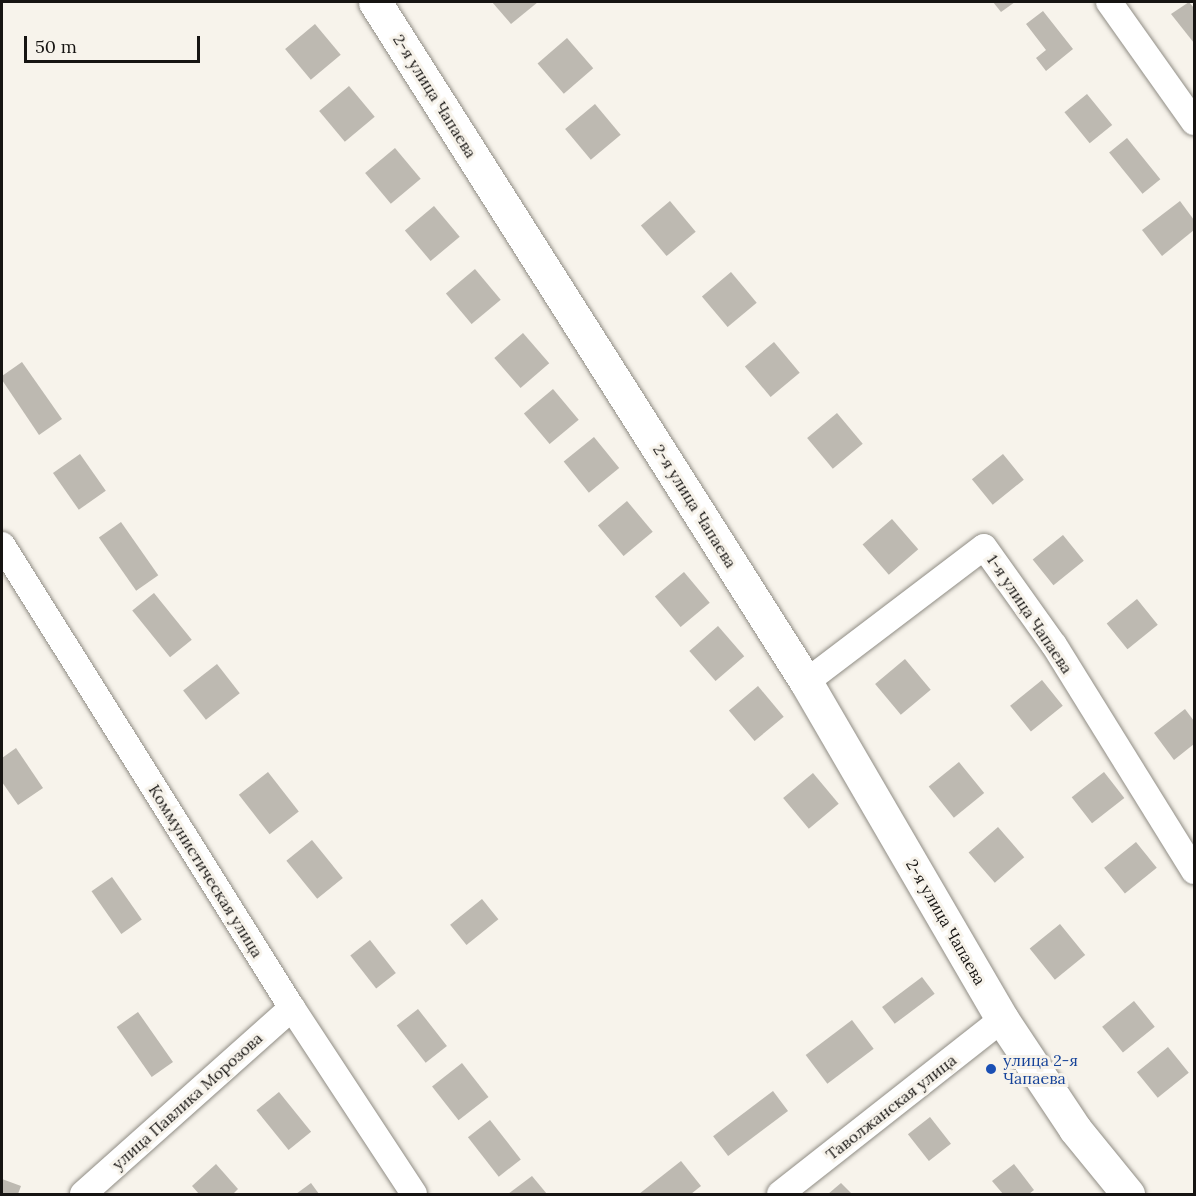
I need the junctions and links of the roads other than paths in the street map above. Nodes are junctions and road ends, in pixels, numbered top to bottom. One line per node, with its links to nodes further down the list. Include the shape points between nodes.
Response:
1 (375, 2): 5 (main road, 2-я улица Чапаева)
2 (1109, 2): 3 (street)
3 (1194, 122)
4 (2, 545): 7 (street, Коммунистическая улица)
5 (806, 682): 6 (street, 1-я улица Чапаева, via 984,547 1054,645); 8 (main road, 2-я улица Чапаева)
6 (1194, 871)
7 (292, 1008): 9 (street, улица Павлика Морозова); 10 (street, Коммунистическая улица)
8 (1002, 1019): 11 (street, Таволжанская улица); 12 (main road, 2-я улица Чапаева, via 1075,1129)
9 (82, 1194)
10 (414, 1194)
11 (780, 1194)
12 (1128, 1194)

